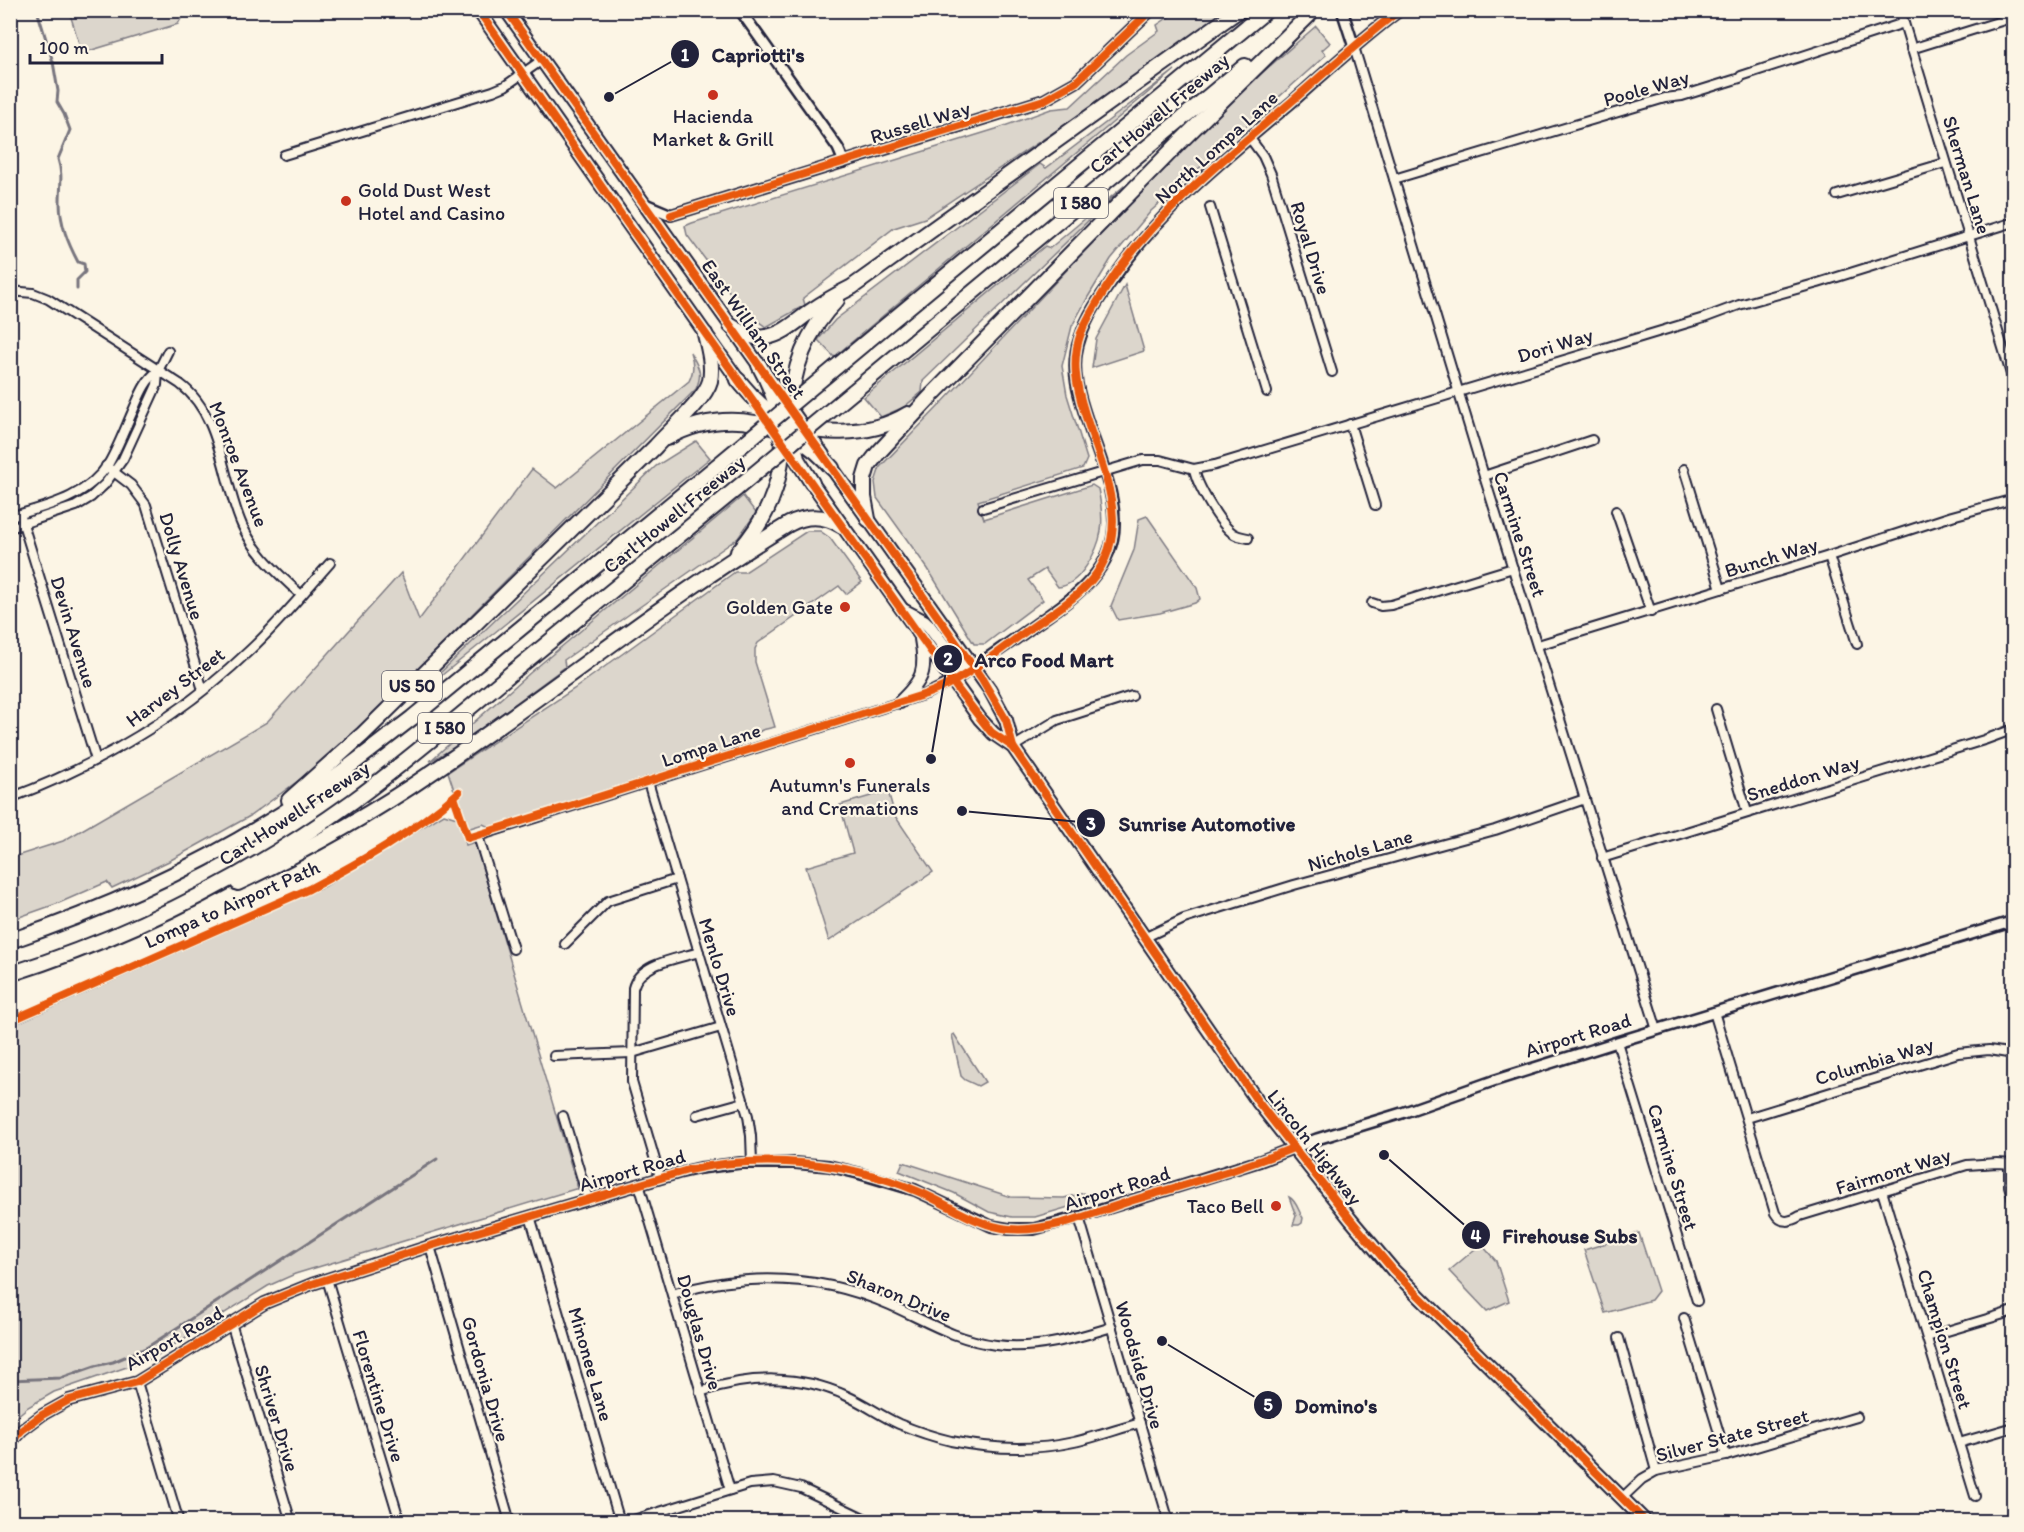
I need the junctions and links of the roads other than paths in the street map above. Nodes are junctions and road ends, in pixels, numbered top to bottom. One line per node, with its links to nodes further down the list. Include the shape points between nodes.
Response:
1 (478, 10): 16 (main road)
2 (506, 10): 15 (main road, East William Street)
3 (740, 10): 19 (street)
4 (1150, 10): 19 (street, Russell Way, via 1076,82 1044,100)
5 (1239, 10): 29 (highway)
6 (1267, 10): 90 (highway, Carl Howell Freeway / I 580, bridge, via 363,756)
7 (1342, 10): 13 (street)
8 (1400, 10): 13 (street, North Lompa Lane)
9 (1900, 10): 12 (street, Sherman Lane)
10 (1312, 13): 41 (highway); 94 (highway, Carl Howell Freeway / I 580, bridge, via 427,744 294,841)
11 (2013, 17): 14 (street)
12 (1904, 23): 14 (street, Sherman Lane); 21 (street, Poole Way, via 1682,96)
13 (1354, 47): 17 (street, North Lompa Lane); 21 (street, Carmine Street)
14 (1911, 49): 20 (street, Sherman Lane)
15 (542, 60): 16 (street); 23 (main road, East William Street)
16 (523, 74): 18 (street, via 493,92); 32 (main road)
17 (1249, 137): 36 (street, Royal Drive, via 1269,167); 50 (street, North Lompa Lane, via 1151,229 1111,281 1085,324 1077,348 1075,375)
18 (284, 155)
19 (844, 162): 25 (street, Russell Way)
20 (1945, 163): 22 (street); 27 (street, Sherman Lane)
21 (1394, 179): 39 (street, Carmine Street)
22 (1837, 195)
23 (642, 202): 25 (street); 28 (main road, East William Street)
24 (1210, 207): 40 (street)
25 (671, 215): 28 (street)
26 (2013, 222): 27 (street, Dori Way)
27 (1968, 236): 38 (street, Sherman Lane); 39 (street, Dori Way)
28 (670, 240): 31 (main road, East William Street)
29 (852, 287): 31 (highway, via 773,335 753,336); 43 (highway, via 828,310 809,337 796,371)
30 (10, 291): 35 (street, Monroe Avenue, via 48,299)
31 (731, 326): 34 (main road, East William Street)
32 (705, 334): 37 (main road); 45 (highway, via 711,366 708,387)
33 (168, 351): 35 (street)
34 (759, 366): 43 (highway)
35 (158, 370): 46 (street, via 145,385); 51 (street, via 157,385); 70 (street, Monroe Avenue, via 186,389 202,407 247,535 266,561)
36 (1332, 372)
37 (738, 380): 43 (highway)
38 (2013, 384)
39 (1459, 391): 42 (street, Dori Way); 52 (street, Carmine Street)
40 (1267, 392)
41 (933, 394): 43 (highway, via 909,414 873,429 841,432); 60 (highway, via 868,466 863,486)
42 (1350, 424): 48 (street, Dori Way); 55 (street)
43 (786, 426): 45 (highway, US 50, via 710,423 681,431); 47 (highway, US 50); 53 (highway, via 797,459); 67 (highway, via 779,476 768,510)
44 (1592, 440): 52 (street)
45 (655, 447): 90 (highway, US 50, via 349,748)
46 (106, 466): 51 (street, Dolly Avenue); 58 (street, via 77,494)
47 (832, 468): 60 (main road, US 50)
48 (1194, 469): 50 (street, Dori Way, via 1155,459); 64 (street, via 1198,484 1221,520 1235,534)
49 (1684, 470): 69 (street)
50 (1103, 471): 56 (street, Dori Way); 77 (street, North Lompa Lane, via 1114,527 1110,548 1099,570 1074,597)
51 (115, 473): 61 (street, via 98,492 76,506); 79 (street, Dolly Avenue, via 136,490 149,512)
52 (1484, 476): 68 (street, Carmine Street)
53 (812, 483): 62 (main road)
54 (2013, 500): 65 (street, Bunch Way)
55 (1375, 506)
56 (983, 508)
57 (1616, 511): 73 (street)
58 (20, 514): 59 (street); 61 (street, Devin Avenue)
59 (10, 517)
60 (868, 519): 77 (main road, US 50)
61 (23, 524): 63 (street); 85 (street, Devin Avenue)
62 (842, 526): 67 (highway, via 825,518 803,518); 72 (main road, US 50)
63 (10, 528)
64 (1248, 538)
65 (1829, 556): 69 (street, Bunch Way); 75 (street)
66 (330, 563): 70 (street, Harvey Street)
67 (726, 565): 94 (highway, via 369,813 272,867)
68 (1513, 568): 71 (street, via 1395,604); 76 (street, Carmine Street)
69 (1721, 589): 73 (street, Bunch Way)
70 (301, 595): 79 (street, Harvey Street, via 250,650)
71 (1371, 603)
72 (902, 609): 74 (main road, US 50); 77 (main road, via 929,626 960,668)
73 (1651, 612): 76 (street, Bunch Way)
74 (920, 635): 78 (main road, US 50); 81 (main road, via 923,672 917,685)
75 (1857, 644)
76 (1538, 645): 88 (street, Carmine Street)
77 (974, 668): 78 (street, North Lompa Lane); 84 (main road, Lincoln Highway / US 50, via 1002,712)
78 (953, 681): 81 (street, Lompa Lane); 84 (main road, Lincoln Highway / US 50, via 991,732)
79 (203, 690): 85 (street, Harvey Street, via 146,732)
80 (1132, 696): 84 (street, via 1057,720)
81 (900, 702): 86 (street, Lompa Lane)
82 (1716, 709): 89 (street)
83 (2013, 729): 89 (street, Sneddon Way)
84 (1013, 747): 95 (main road, Lincoln Highway / US 50)
85 (96, 760): 87 (street, Harvey Street)
86 (648, 782): 92 (street, Menlo Drive); 98 (street, Lompa Lane, via 478,836)
87 (10, 798)
88 (1585, 799): 91 (street, Carmine Street); 95 (street, Nichols Lane, via 1495,830 1184,919)
89 (1747, 812): 91 (street, Sneddon Way)
90 (237, 840): 96 (highway, Carl Howell Freeway / I 580, via 132,895)
91 (1602, 858): 103 (street, Carmine Street)
92 (677, 879): 97 (street, via 608,901); 99 (street, Menlo Drive)
93 (2013, 921): 101 (street, Airport Road)
94 (129, 930): 100 (highway, Carl Howell Freeway / I 580)
95 (1146, 937): 112 (main road, Lincoln Highway / US 50)
96 (10, 941)
97 (565, 944)
98 (513, 949)
99 (699, 952): 102 (street, Menlo Drive); 105 (street, via 649,968 636,978 632,991)
100 (10, 974)
101 (1714, 1012): 103 (street, Airport Road); 111 (street)
102 (721, 1028): 105 (street); 108 (street, Menlo Drive)
103 (1657, 1030): 104 (street, Airport Road)
104 (1617, 1042): 112 (street, Airport Road); 125 (street, Carmine Street)
105 (632, 1053): 107 (street); 115 (street, via 633,1089)
106 (2013, 1054): 111 (street, Columbia Way, via 1989,1050 1958,1053)
107 (554, 1056)
108 (744, 1102): 109 (street); 113 (street, Menlo Drive, via 751,1130)
109 (697, 1115)
110 (563, 1116): 118 (street)
111 (1747, 1118): 117 (street, Fairmont Way, via 1775,1213 1785,1221)
112 (1293, 1148): 121 (street, Airport Road); 143 (main road, Lincoln Highway / US 50, via 1394,1270)
113 (752, 1163): 115 (street, Airport Road, via 705,1167); 121 (street, Airport Road, via 814,1164 858,1173 915,1190 999,1228 1034,1229)
114 (2011, 1164): 117 (street, Fairmont Way, via 1967,1165); 119 (street, via 2009,1186)
115 (660, 1177): 116 (street, Airport Road)
116 (639, 1184): 118 (street, Airport Road); 124 (street, Douglas Drive)
117 (1882, 1191): 130 (street, Champion Street)
118 (588, 1199): 120 (street, Airport Road)
119 (2013, 1203)
120 (530, 1216): 122 (street, Airport Road); 148 (street, Minonee Lane)
121 (1079, 1217): 129 (street, Woodside Drive)
122 (430, 1246): 123 (street, Airport Road); 147 (street, Gordonia Drive)
123 (327, 1279): 128 (street, Airport Road, via 265,1303); 146 (street, Florentine Drive)
124 (672, 1294): 129 (street, Sharon Drive, via 731,1281 776,1278 813,1282 870,1297 961,1338 1007,1346 1051,1344); 133 (street, Douglas Drive)
125 (1697, 1301)
126 (2013, 1311): 130 (street)
127 (1684, 1318): 139 (street)
128 (231, 1323): 132 (street, Airport Road); 145 (street, Shriver Drive)
129 (1112, 1327): 135 (street, Woodside Drive)
130 (1927, 1337): 138 (street, Champion Street)
131 (1619, 1338): 140 (street)
132 (137, 1382): 137 (street, Airport Road, via 69,1400 42,1415); 144 (street)
133 (700, 1392): 135 (street, via 759,1379 797,1381 846,1395 899,1424 931,1435 998,1447 1056,1445); 141 (street, Douglas Drive)
134 (1857, 1417): 139 (street, Silver State Street)
135 (1140, 1423): 151 (street, Woodside Drive)
136 (2013, 1427): 138 (street)
137 (10, 1443)
138 (1959, 1443): 142 (street, Champion Street)
139 (1726, 1456): 140 (street, Silver State Street)
140 (1656, 1471): 143 (street, Silver State Street)
141 (730, 1490): 149 (street, via 664,1515); 150 (street, via 764,1482 788,1484)
142 (1975, 1496)
143 (1622, 1498): 152 (main road, Lincoln Highway / US 50)
144 (179, 1521)
145 (291, 1521)
146 (400, 1521)
147 (510, 1521)
148 (620, 1521)
149 (627, 1521)
150 (872, 1521)
151 (1169, 1521)
152 (1646, 1521)

